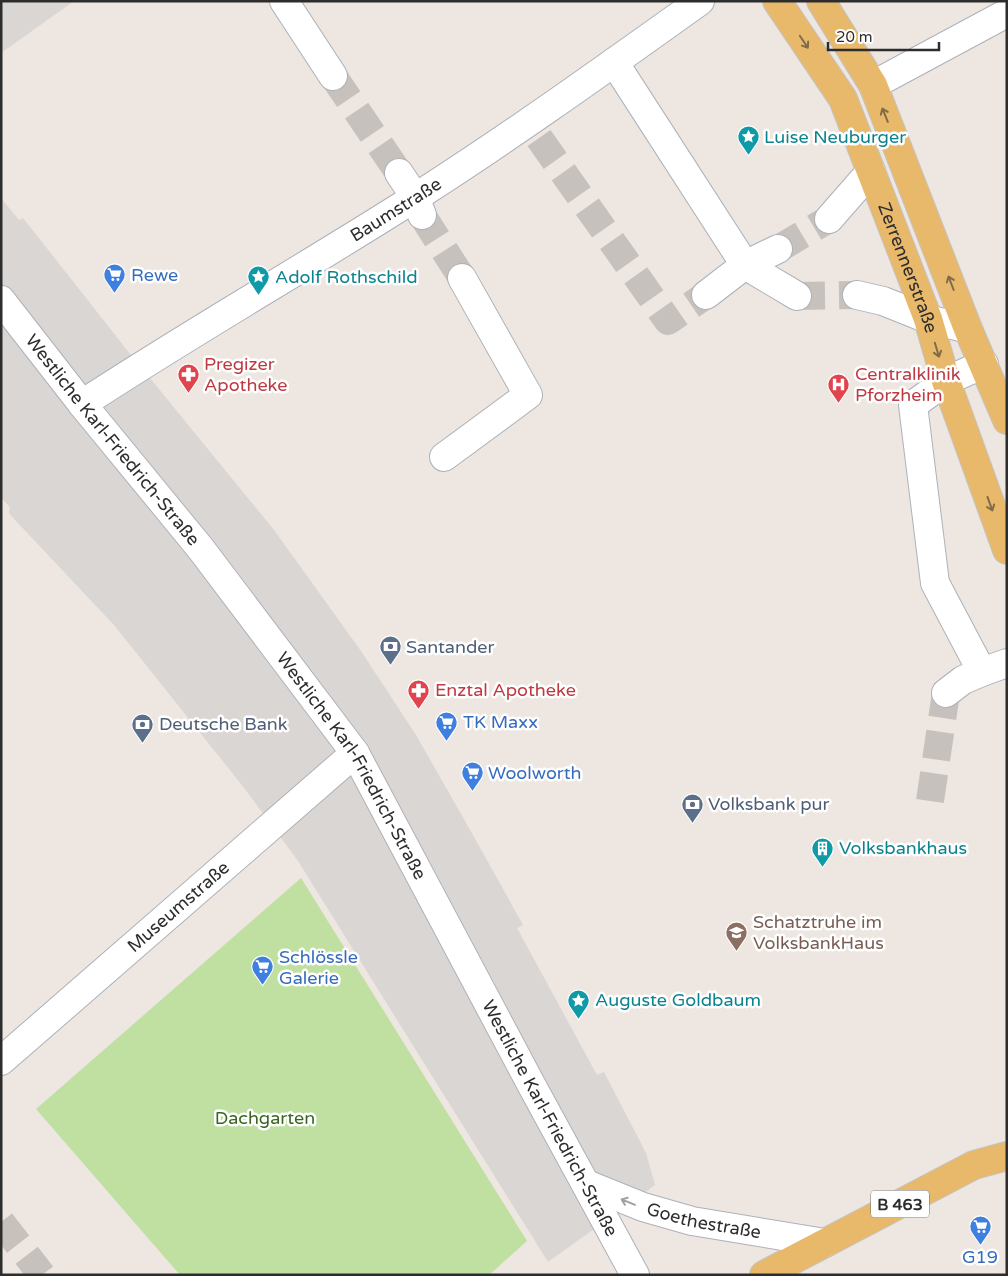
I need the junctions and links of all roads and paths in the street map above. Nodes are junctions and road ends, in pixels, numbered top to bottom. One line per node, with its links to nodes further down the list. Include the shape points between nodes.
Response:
1 (284, 1): 7 (street)
2 (700, 1): 6 (street, Baumstraße)
3 (776, 1): 9 (main road, Zerrennerstraße, one-way to 9, via 843,99)
4 (821, 1): 8 (main road, Zerrennerstraße)
5 (1007, 13): 8 (street)
6 (614, 62): 11 (street, Baumstraße, via 534,130); 14 (street)
7 (333, 76)
8 (873, 85): 21 (main road, Zerrennerstraße, one-way to 8)
9 (871, 171): 12 (street); 20 (main road, Zerrennerstraße)
10 (399, 173): 11 (street)
11 (419, 206): 24 (street, Baumstraße, via 141,365)
12 (829, 219)
13 (778, 249): 14 (street)
14 (745, 265): 16 (street); 18 (street)
15 (462, 278): 26 (street, via 528,395)
16 (706, 295)
17 (857, 295): 20 (street, via 883,301)
18 (797, 296)
19 (1, 300): 24 (street, Westliche Karl-Friedrich-Straße)
20 (928, 319): 21 (street); 23 (main road, Zerrennerstraße, one-way to 23)
21 (968, 329): 22 (main road, Zerrennerstraße)
22 (984, 364): 23 (street); 25 (main road, Zerrennerstraße)
23 (946, 381): 27 (main road, Zerrennerstraße, one-way to 27); 28 (street, via 913,405 935,583)
24 (82, 404): 30 (street, Westliche Karl-Friedrich-Straße, via 201,549)
25 (1007, 420)
26 (444, 457)
27 (1007, 550)
28 (994, 667): 29 (street, via 963,680)
29 (946, 693)
30 (355, 753): 31 (street, Museumstraße); 35 (street, Westliche Karl-Friedrich-Straße)
31 (1, 1061)
32 (1007, 1134): 34 (main road, B 463)
33 (1007, 1156): 34 (main road, B 463)
34 (974, 1165): 36 (main road, B 463)
35 (586, 1184): 36 (street, Goethestraße, one-way to 35, via 692,1221 643,1207); 37 (street, Westliche Karl-Friedrich-Straße)
36 (825, 1242): 38 (main road, B 463); 39 (main road)
37 (635, 1275)
38 (764, 1275)
39 (807, 1275)

